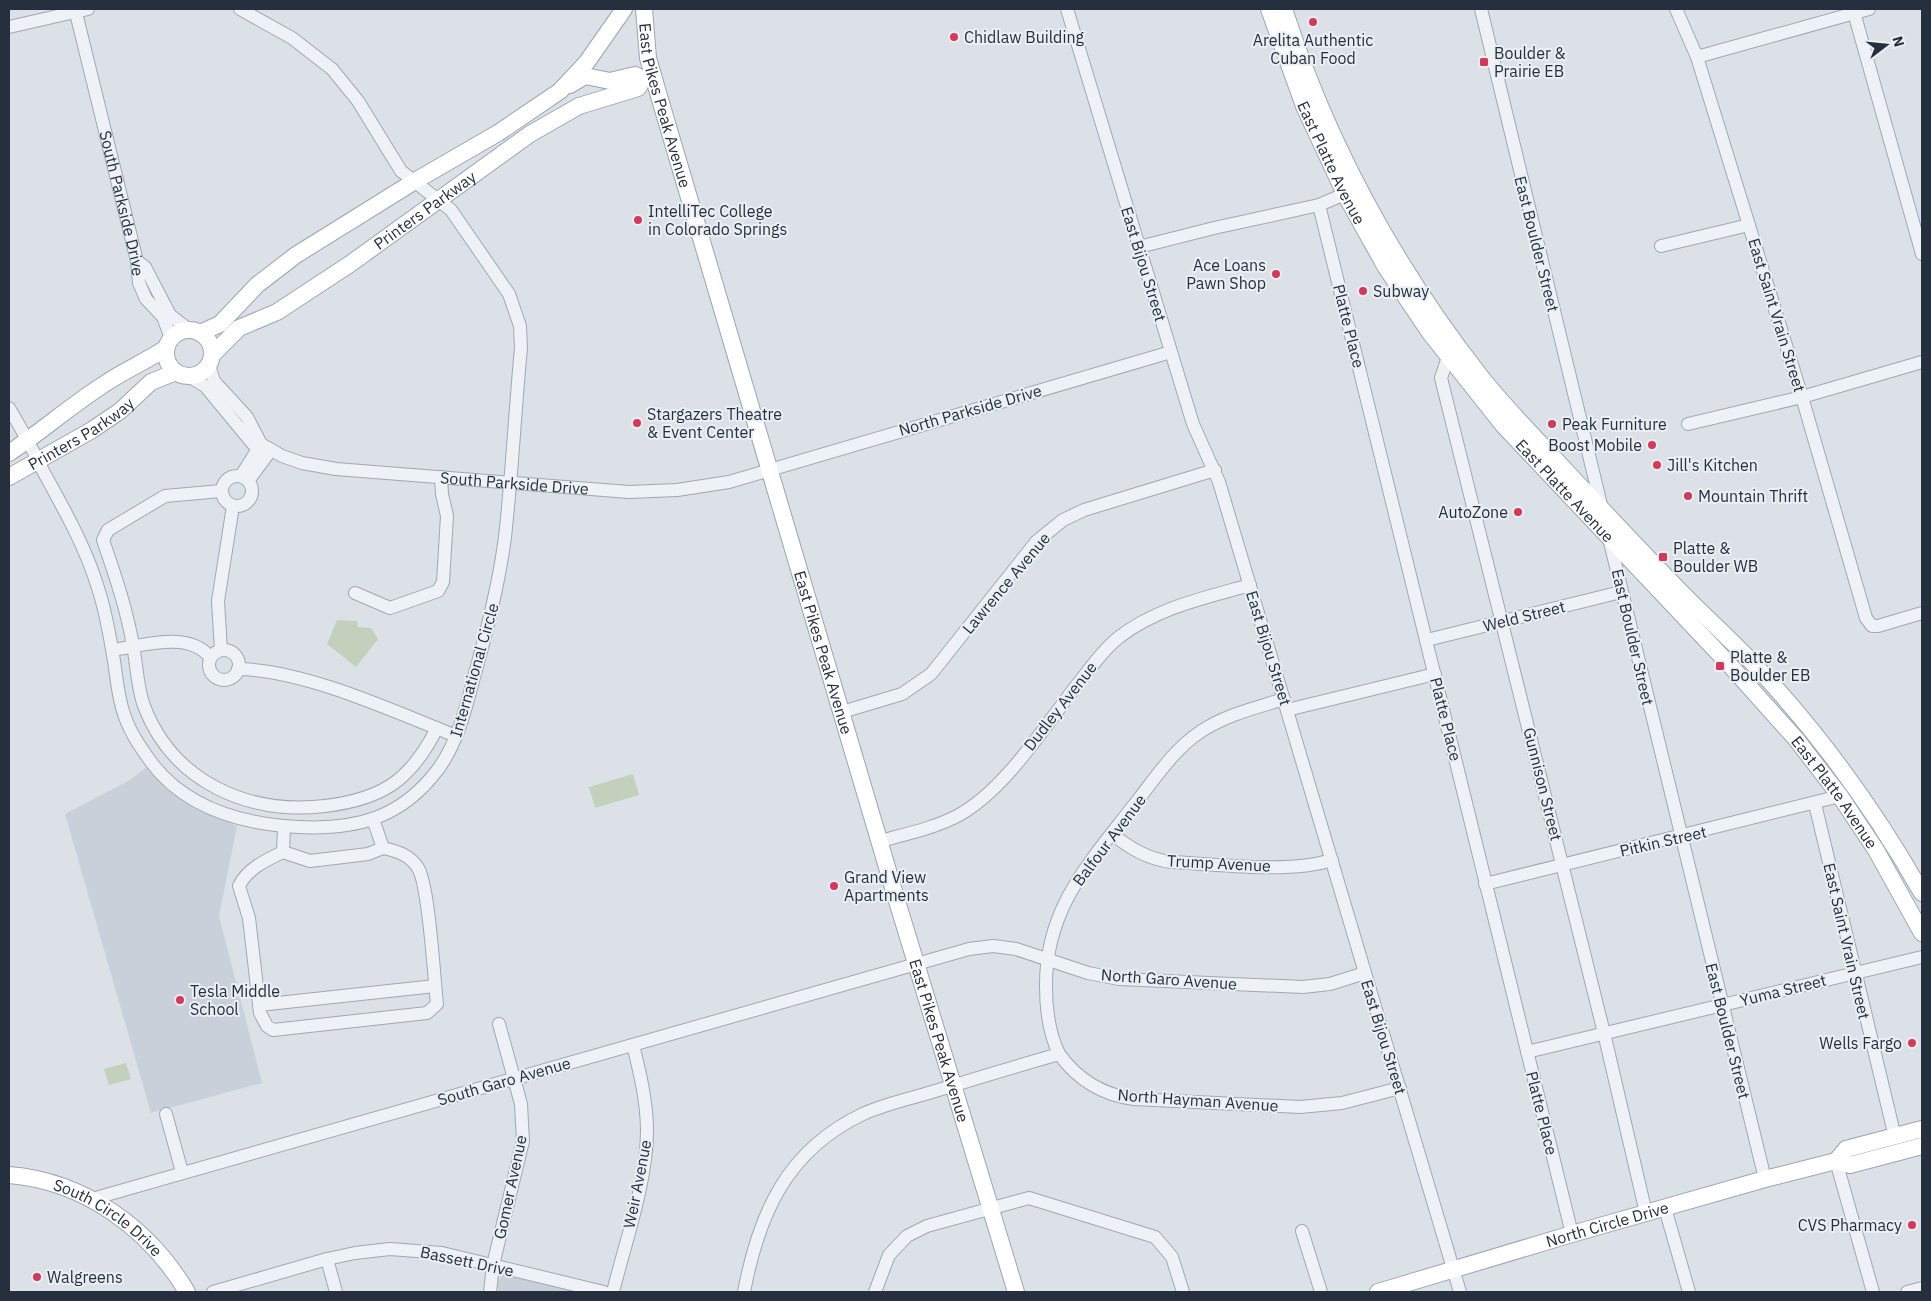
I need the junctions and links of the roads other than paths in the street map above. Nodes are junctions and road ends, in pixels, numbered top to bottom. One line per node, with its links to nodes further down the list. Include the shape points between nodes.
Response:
1 (240, 9): 16 (street, International Circle, via 292,38 332,69 358,101)
2 (624, 9): 15 (main road, Printers Parkway, via 587,62)
3 (644, 9): 14 (main road, East Pikes Peak Avenue)
4 (1067, 9): 24 (street, East Bijou Street)
5 (1269, 9): 18 (main road, East Platte Avenue, via 1304,106)
6 (1284, 9): 18 (main road, East Platte Avenue)
7 (1481, 9): 44 (street, East Boulder Street)
8 (1676, 9): 13 (street, East Saint Vrain Street)
9 (1869, 9): 11 (street)
10 (80, 10): 12 (street); 26 (street, South Parkside Drive)
11 (1854, 11): 13 (street); 25 (street)
12 (9, 27)
13 (1697, 57): 22 (street, East Saint Vrain Street)
14 (648, 77): 15 (main road, Printers Parkway, via 635,75 610,81 585,76); 20 (main road, Printers Parkway, via 638,88 578,106 530,134); 45 (main road, East Pikes Peak Avenue)
15 (560, 91): 17 (main road, Printers Parkway, via 498,133)
16 (401, 171): 17 (street, International Circle); 19 (street)
17 (415, 181): 19 (main road, Printers Parkway); 20 (street, International Circle)
18 (1352, 191): 21 (street); 27 (main road, East Platte Avenue); 28 (main road, East Platte Avenue)
19 (395, 194): 29 (main road, Printers Parkway, via 296,255 258,285 220,324)
20 (440, 199): 33 (main road, Printers Parkway, via 277,312 239,328); 51 (street, International Circle, via 504,286 514,304 520,326 521,348)
21 (1319, 205): 24 (street); 61 (street, Platte Place)
22 (1749, 225): 23 (street); 37 (street, East Saint Vrain Street)
23 (1661, 246)
24 (1139, 247): 31 (street, East Bijou Street)
25 (1922, 254)
26 (137, 261): 29 (street, via 145,267 170,315); 30 (street, South Parkside Drive, via 139,283 146,299 163,316)
27 (1404, 295): 28 (main road, via 1420,308 1432,325); 32 (main road, East Platte Avenue)
28 (1442, 324): 36 (main road, East Platte Avenue)
29 (194, 331): 30 (main road); 33 (main road, via 210,345)
30 (168, 343): 35 (main road, South Parkside Drive, via 166,357); 40 (main road, Printers Parkway, via 150,359 130,366)
31 (1171, 352): 45 (street, North Parkside Drive); 46 (street, East Bijou Street, via 1194,428)
32 (1448, 357): 36 (main road, via 1462,363 1472,375); 55 (main road, East Platte Avenue, via 1503,425); 60 (street, Gunnison Street, via 1441,378)
33 (210, 360): 35 (main road, via 201,373); 41 (street, via 214,381 247,417)
34 (1922, 362): 37 (street)
35 (183, 374): 41 (street, South Parkside Drive, via 205,386 254,444); 43 (main road, Printers Parkway, via 151,382 106,420)
36 (1482, 378): 50 (main road, East Platte Avenue)
37 (1802, 397): 39 (street); 59 (street, East Saint Vrain Street, via 1868,624 1878,626)
38 (9, 408): 40 (street, International Circle)
39 (1688, 424)
40 (28, 440): 42 (main road, Printers Parkway); 43 (street, International Circle)
41 (266, 447): 48 (street, South Parkside Drive, via 292,460 320,467); 49 (street)
42 (9, 453)
43 (38, 460): 47 (main road, Printers Parkway); 63 (street, International Circle, via 75,528 88,560 99,590)
44 (1590, 462): 50 (street); 54 (street, East Boulder Street)
45 (770, 469): 51 (street, South Parkside Drive, via 714,485 658,492); 69 (main road, East Pikes Peak Avenue)
46 (1216, 470): 56 (street, East Bijou Street); 69 (street, Lawrence Avenue, via 1084,510 1063,520 1036,542 931,674 902,694)
47 (9, 477)
48 (441, 478): 51 (street, South Parkside Drive); 58 (street, via 447,516 443,582 438,591 390,608)
49 (245, 479): 52 (street, via 230,477); 53 (street, via 252,491 248,502)
50 (1574, 479): 54 (main road, East Platte Avenue)
51 (509, 482): 71 (street, International Circle, via 497,586)
52 (221, 491): 53 (street, via 225,501); 62 (street, via 165,496 104,534)
53 (233, 506): 64 (street, via 218,601)
54 (1602, 510): 55 (street, East Boulder Street); 84 (main road, East Platte Avenue, via 1762,673 1813,731 1876,817)
55 (1609, 538): 57 (street, East Boulder Street); 72 (main road, East Platte Avenue, via 1768,707)
56 (1250, 585): 68 (street, East Bijou Street); 78 (street, Dudley Avenue, via 1168,609 1128,630 1096,660 993,790 952,818)
57 (1621, 592): 60 (street, Weld Street); 77 (street, East Boulder Street)
58 (356, 593)
59 (1922, 613)
60 (1503, 621): 61 (street, Weld Street); 82 (street, Gunnison Street)
61 (1427, 640): 67 (street, Platte Place)
62 (134, 647): 63 (street); 65 (street, via 183,643 204,650); 70 (street, via 140,694 166,746 200,779 241,798 310,807 365,799 405,776 421,757)
63 (112, 650): 75 (street, International Circle, via 125,718 162,777 188,797 216,812 241,820)
64 (221, 650): 65 (street); 66 (street, via 235,655)
65 (210, 657): 66 (street, via 210,671 220,680 233,677)
66 (238, 669): 70 (street, via 263,671 328,687)
67 (1435, 674): 68 (street, Balfour Avenue); 83 (street, Platte Place)
68 (1286, 705): 76 (street, Balfour Avenue, via 1229,716 1197,734 1176,753); 81 (street, East Bijou Street)
69 (842, 712): 78 (main road, East Pikes Peak Avenue)
70 (437, 728): 71 (street)
71 (456, 736): 74 (street, International Circle, via 438,770 422,786 395,809)
72 (1840, 796): 73 (street, Pitkin Street); 85 (main road, East Platte Avenue, via 1876,850)
73 (1815, 804): 77 (street, Pitkin Street); 89 (street, East Saint Vrain Street)
74 (373, 819): 75 (street, International Circle, via 332,829); 79 (street)
75 (284, 826): 80 (street)
76 (1112, 834): 81 (street, Trump Avenue, via 1137,852 1171,862 1294,867); 87 (street, Balfour Avenue, via 1078,878 1063,904)
77 (1681, 837): 82 (street, Pitkin Street); 93 (street, East Boulder Street)
78 (880, 841): 88 (main road, East Pikes Peak Avenue)
79 (382, 848): 80 (street, via 368,854 310,861); 91 (street, via 410,858 423,877)
80 (282, 852): 92 (street, via 254,868 239,886 249,918)
81 (1332, 860): 90 (street, East Bijou Street)
82 (1562, 865): 83 (street, Pitkin Street); 95 (street, Gunnison Street)
83 (1485, 884): 97 (street, Platte Place)
84 (1922, 893)
85 (1922, 934)
86 (1922, 957): 89 (street, Yuma Street)
87 (1047, 959): 88 (street, North Garo Avenue, via 1016,949 992,946); 90 (street, North Garo Avenue, via 1088,973 1119,979 1289,987 1330,984); 98 (street, Balfour Avenue, via 1049,1024)
88 (917, 964): 96 (street, South Garo Avenue); 100 (main road, East Pikes Peak Avenue)
89 (1854, 973): 93 (street, Yuma Street); 104 (street, East Saint Vrain Street)
90 (1365, 974): 101 (street, East Bijou Street)
91 (434, 986): 92 (street); 92 (street, via 437,1004 427,1013 273,1030 262,1020)
92 (259, 1005)
93 (1722, 1005): 95 (street, Yuma Street); 109 (street, East Boulder Street)
94 (499, 1024): 99 (street, Gomer Avenue)
95 (1604, 1033): 97 (street, Yuma Street); 113 (street, Gunnison Street)
96 (633, 1044): 99 (street, South Garo Avenue); 125 (street, Weir Avenue, via 644,1094 646,1146 642,1176)
97 (1527, 1052): 115 (street, Platte Place)
98 (1059, 1054): 100 (street); 101 (street, North Hayman Avenue, via 1077,1074 1096,1088 1113,1096 1134,1099 1300,1107 1342,1103)
99 (514, 1078): 107 (street, South Garo Avenue); 117 (street, Gomer Avenue, via 522,1116 522,1141)
100 (954, 1085): 111 (main road, East Pikes Peak Avenue); 126 (street, via 852,1120 819,1142 799,1161 779,1188 764,1217)
101 (1400, 1088): 118 (street, East Bijou Street)
102 (166, 1114): 107 (street)
103 (1922, 1129): 104 (main road, North Circle Drive)
104 (1894, 1136): 106 (main road, North Circle Drive, via 1846,1149)
105 (1922, 1146): 106 (main road, North Circle Drive, via 1850,1165)
106 (1836, 1160): 109 (main road, North Circle Drive); 134 (street)
107 (182, 1172): 110 (street, South Garo Avenue)
108 (9, 1175): 110 (main road, South Circle Drive, via 49,1181)
109 (1765, 1179): 112 (main road, North Circle Drive)
110 (92, 1200): 120 (main road, South Circle Drive, via 145,1237)
111 (991, 1207): 127 (street, via 927,1226 907,1236 889,1255); 128 (main road, East Pikes Peak Avenue); 129 (street, via 1029,1198 1155,1237 1172,1257)
112 (1665, 1208): 113 (main road, North Circle Drive); 133 (street)
113 (1646, 1213): 115 (main road, North Circle Drive)
114 (1302, 1231): 130 (street)
115 (1572, 1234): 118 (main road, North Circle Drive)
116 (327, 1259): 117 (street, Bassett Drive, via 371,1250 408,1249); 121 (street, Bassett Drive); 122 (street)
117 (493, 1265): 123 (street, Gomer Avenue); 124 (street, Bassett Drive)
118 (1454, 1270): 131 (main road, North Circle Drive); 132 (street, East Bijou Street)
119 (1922, 1288): 135 (street)
120 (187, 1292)
121 (213, 1292)
122 (336, 1292)
123 (490, 1292)
124 (604, 1292)
125 (613, 1292)
126 (744, 1292)
127 (875, 1292)
128 (1016, 1292)
129 (1184, 1292)
130 (1321, 1292)
131 (1378, 1292)
132 (1460, 1292)
133 (1689, 1292)
134 (1873, 1292)
135 (1907, 1292)

